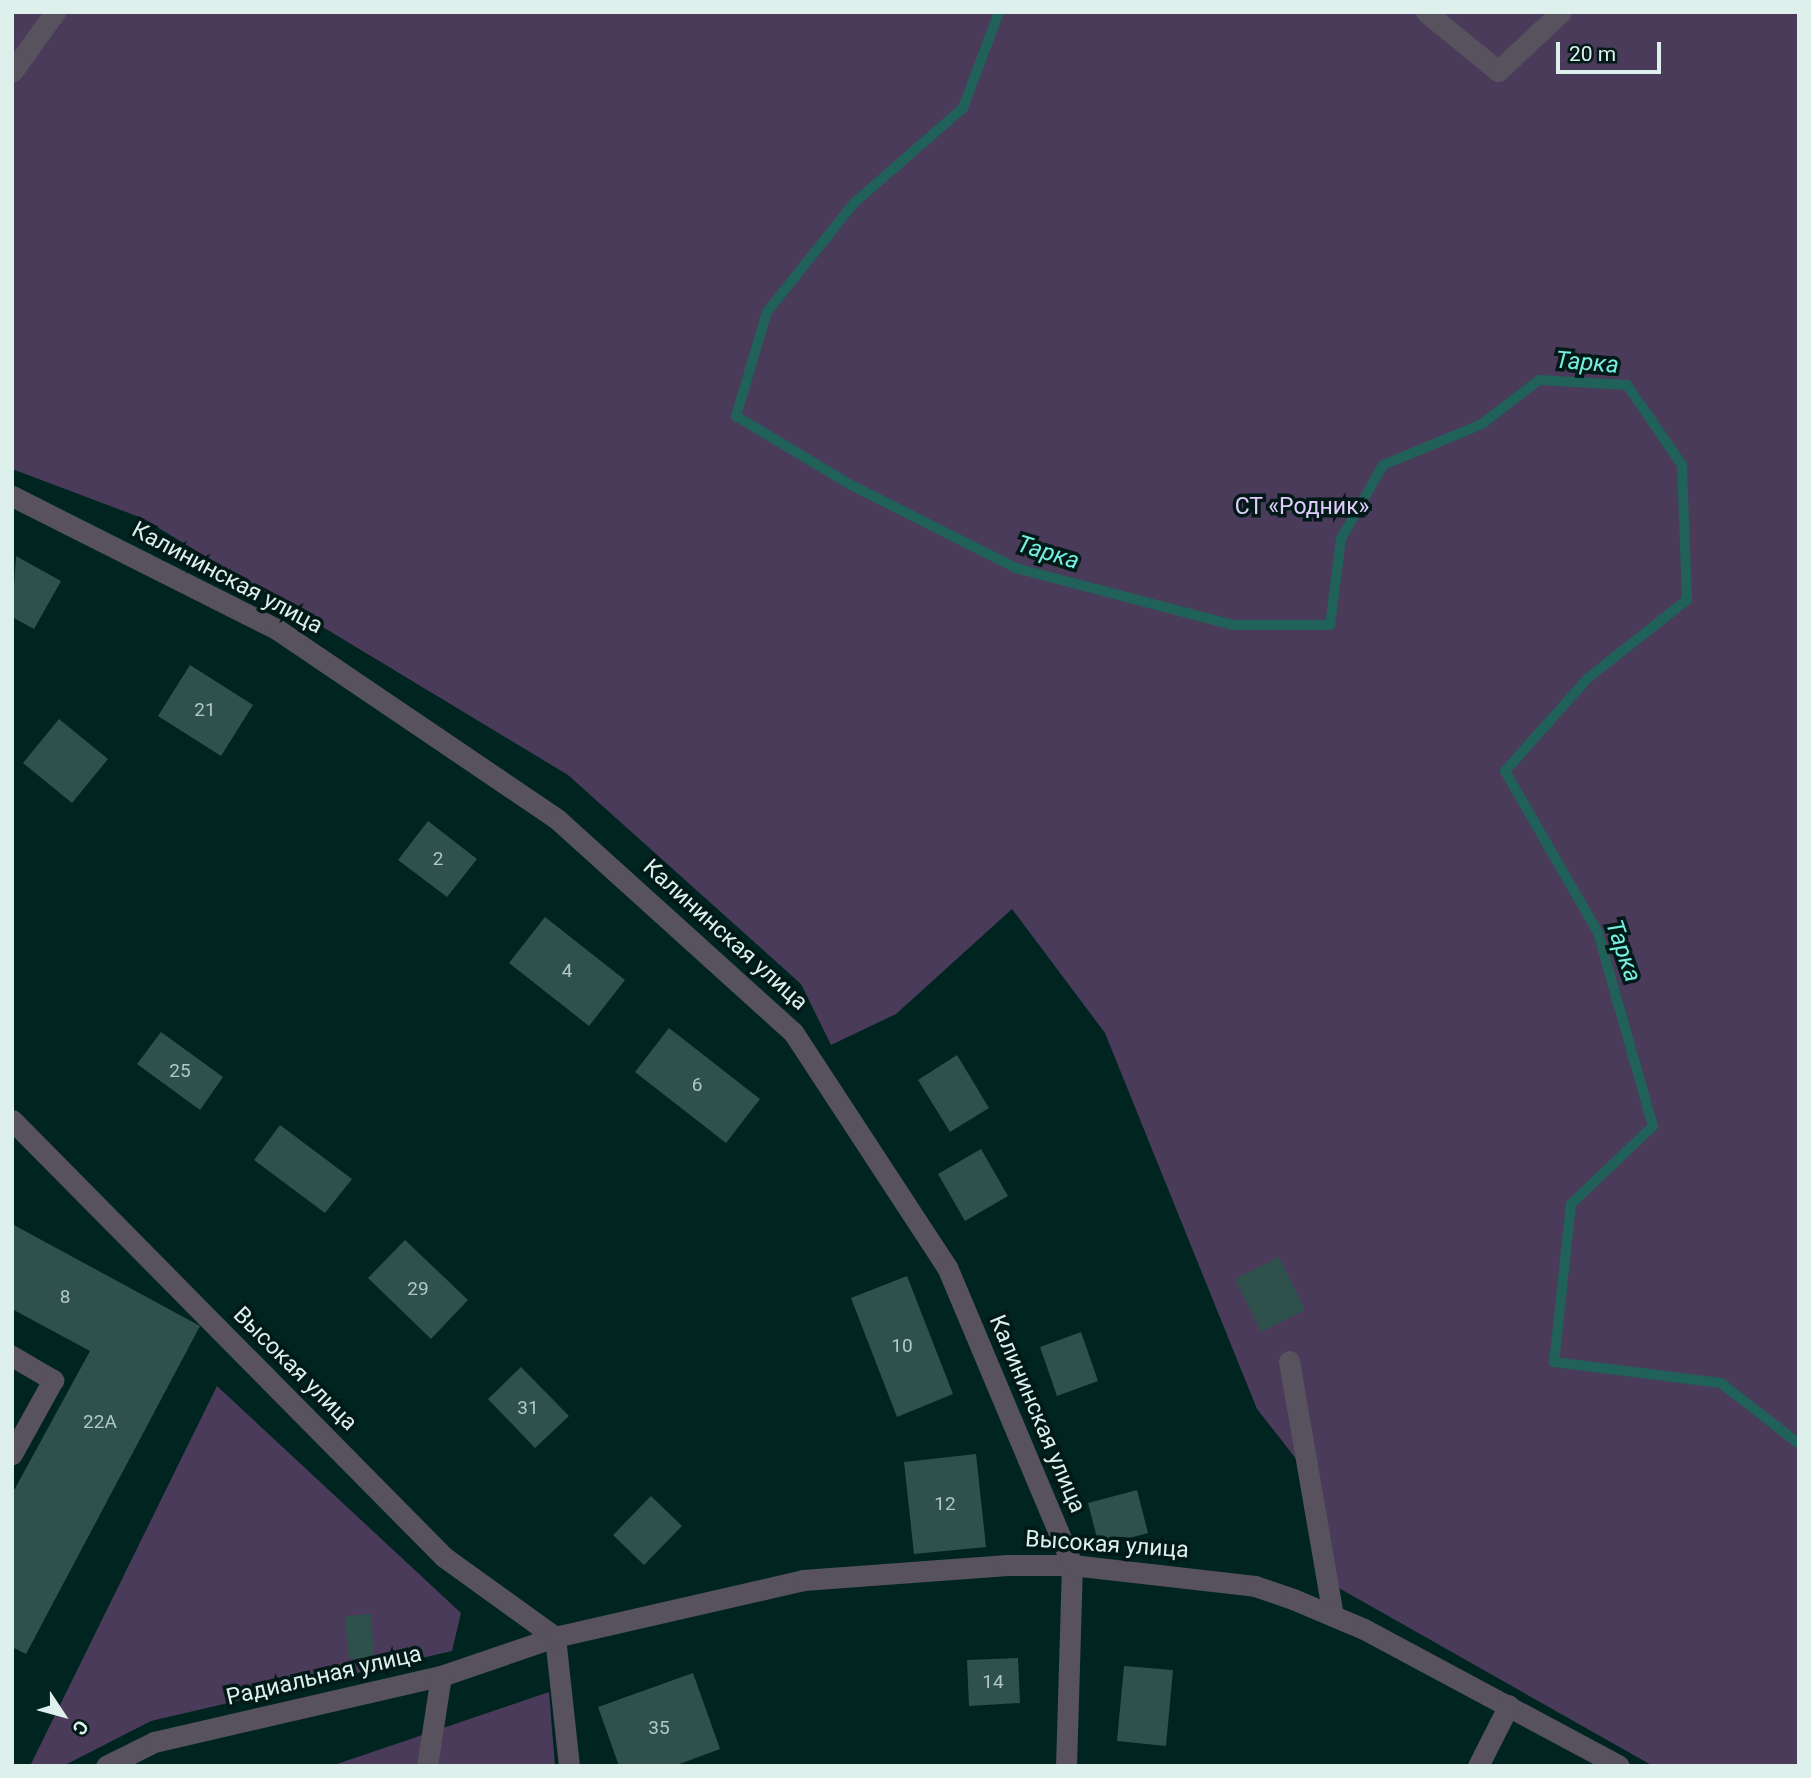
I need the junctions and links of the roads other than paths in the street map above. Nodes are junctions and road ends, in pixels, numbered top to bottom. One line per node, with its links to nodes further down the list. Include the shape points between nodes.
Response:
1 (55, 12): 4 (street)
2 (1426, 12): 3 (street, via 1497,71)
3 (1561, 12)
4 (12, 72)
5 (12, 496): 10 (street, Калининская улица, via 278,630 557,819 793,1032 947,1266)
6 (12, 1120): 12 (street, Высокая улица, via 444,1556)
7 (12, 1356): 9 (street, via 52,1380)
8 (1289, 1361): 11 (street)
9 (12, 1454)
10 (1072, 1564): 11 (street, Высокая улица, via 1255,1586); 12 (street, Высокая улица, via 994,1565 803,1580); 18 (street, Калининская улица)
11 (1333, 1615): 14 (street, Высокая улица)
12 (555, 1637): 13 (street, Радиальная улица); 17 (street)
13 (440, 1676): 15 (street, Радиальная улица, via 154,1742); 16 (street)
14 (1509, 1704): 19 (street); 20 (street, Высокая улица)
15 (106, 1766)
16 (427, 1766)
17 (569, 1766)
18 (1066, 1766)
19 (1478, 1766)
20 (1619, 1766)

